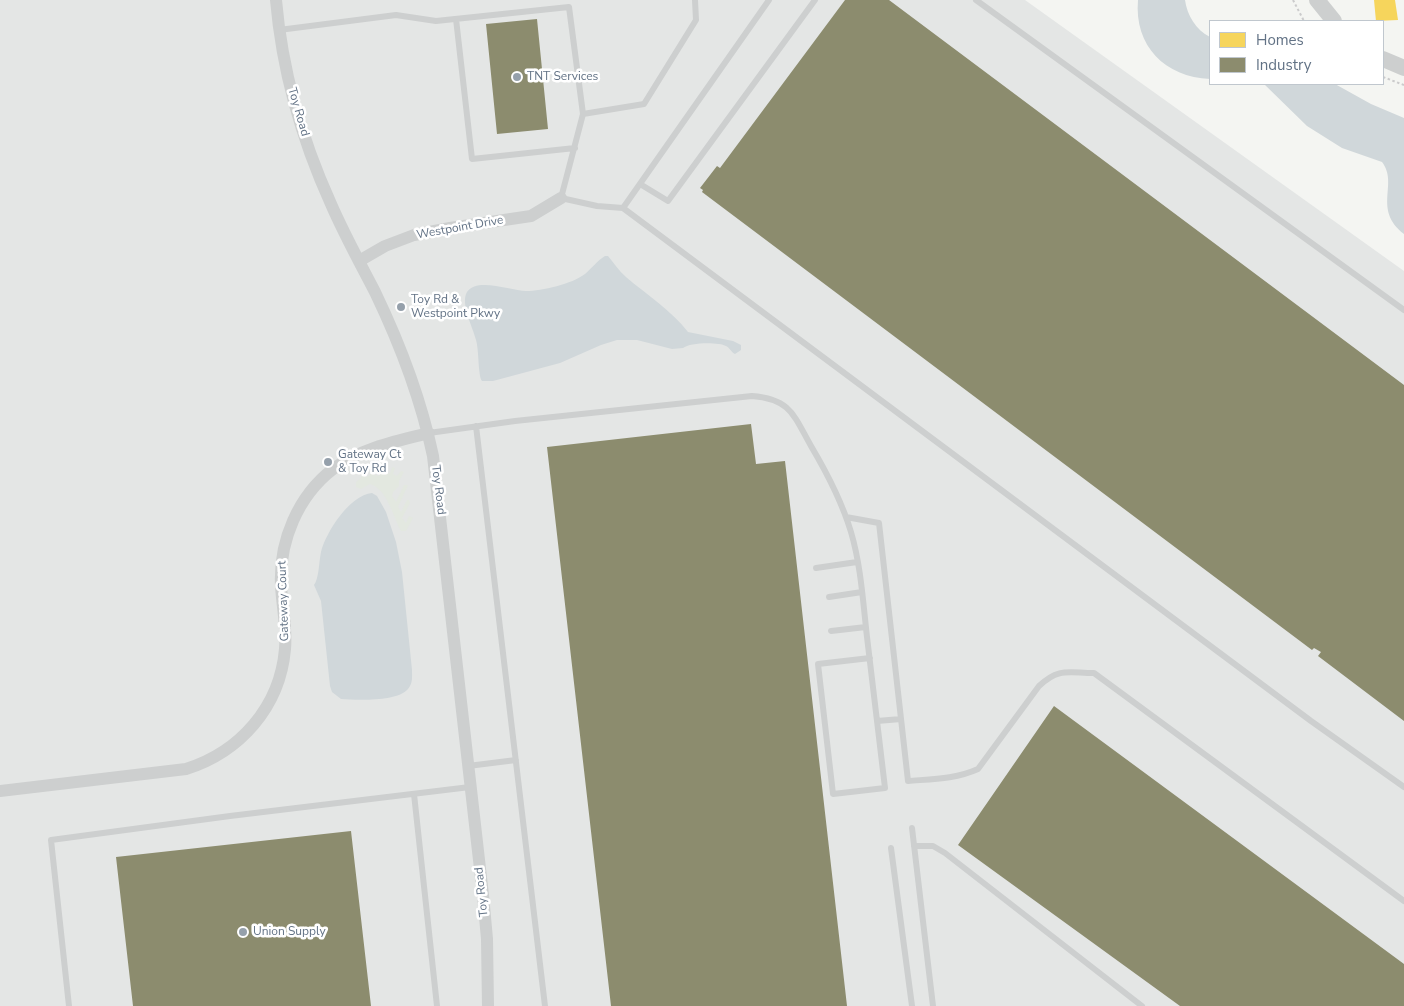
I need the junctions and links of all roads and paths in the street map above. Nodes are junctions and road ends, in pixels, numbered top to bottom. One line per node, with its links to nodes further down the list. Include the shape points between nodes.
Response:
1 (276, 0): 12 (street, Toy Road)
2 (695, 0): 17 (lane, via 696,20 644,104)
3 (769, 0): 19 (lane)
4 (814, 0): 19 (lane, via 668,201)
5 (976, 0): 23 (lane)
6 (1293, 0): 10 (path)
7 (1317, 0): 11 (street)
8 (568, 4): 9 (lane); 17 (lane)
9 (456, 19): 12 (lane, via 436,21 396,15); 18 (lane, via 472,159)
10 (1303, 20)
11 (1333, 20)
12 (279, 30): 22 (street, Toy Road, via 306,139 331,205)
13 (1384, 58): 14 (street)
14 (1404, 68)
15 (1384, 76): 16 (path)
16 (1404, 85)
17 (583, 114): 18 (lane)
18 (575, 148): 20 (lane)
19 (640, 184): 21 (lane)
20 (561, 198): 21 (lane); 22 (street, Westpoint Drive, via 531,216 414,236 386,246)
21 (623, 208): 39 (lane)
22 (360, 261): 25 (street, Toy Road, via 396,338)
23 (1404, 310)
24 (476, 426): 25 (lane); 26 (lane, via 742,396 769,398 786,405 793,413 821,462); 36 (lane)
25 (428, 433): 37 (street, Toy Road, via 438,484); 40 (street, Gateway Court, via 378,446 344,462 323,478 297,512 281,564 286,630 282,674 266,711 234,745 214,758 186,769)
26 (846, 517): 27 (lane); 34 (lane, via 879,522)
27 (857, 562): 28 (lane); 29 (lane)
28 (816, 568)
29 (862, 592): 30 (lane); 31 (lane)
30 (829, 597)
31 (866, 627): 32 (lane); 33 (lane)
32 (831, 631)
33 (870, 658): 35 (lane); 35 (lane, via 818,664 833,794 885,788)
34 (901, 719): 35 (lane); 45 (lane, via 908,781 965,774 978,770 1048,677 1060,672 1094,672)
35 (877, 721)
36 (516, 760): 37 (lane); 49 (lane)
37 (468, 766): 38 (street, Toy Road)
38 (470, 787): 41 (lane); 48 (street, Toy Road, via 487,939)
39 (1404, 787)
40 (0, 791)
41 (414, 794): 46 (lane, via 51,840); 47 (lane)
42 (912, 828): 43 (lane)
43 (914, 846): 51 (lane); 52 (lane, via 933,846 945,853)
44 (891, 848): 50 (lane)
45 (1404, 901)
46 (69, 1006)
47 (437, 1006)
48 (488, 1006)
49 (545, 1006)
50 (912, 1006)
51 (933, 1006)
52 (1142, 1006)

